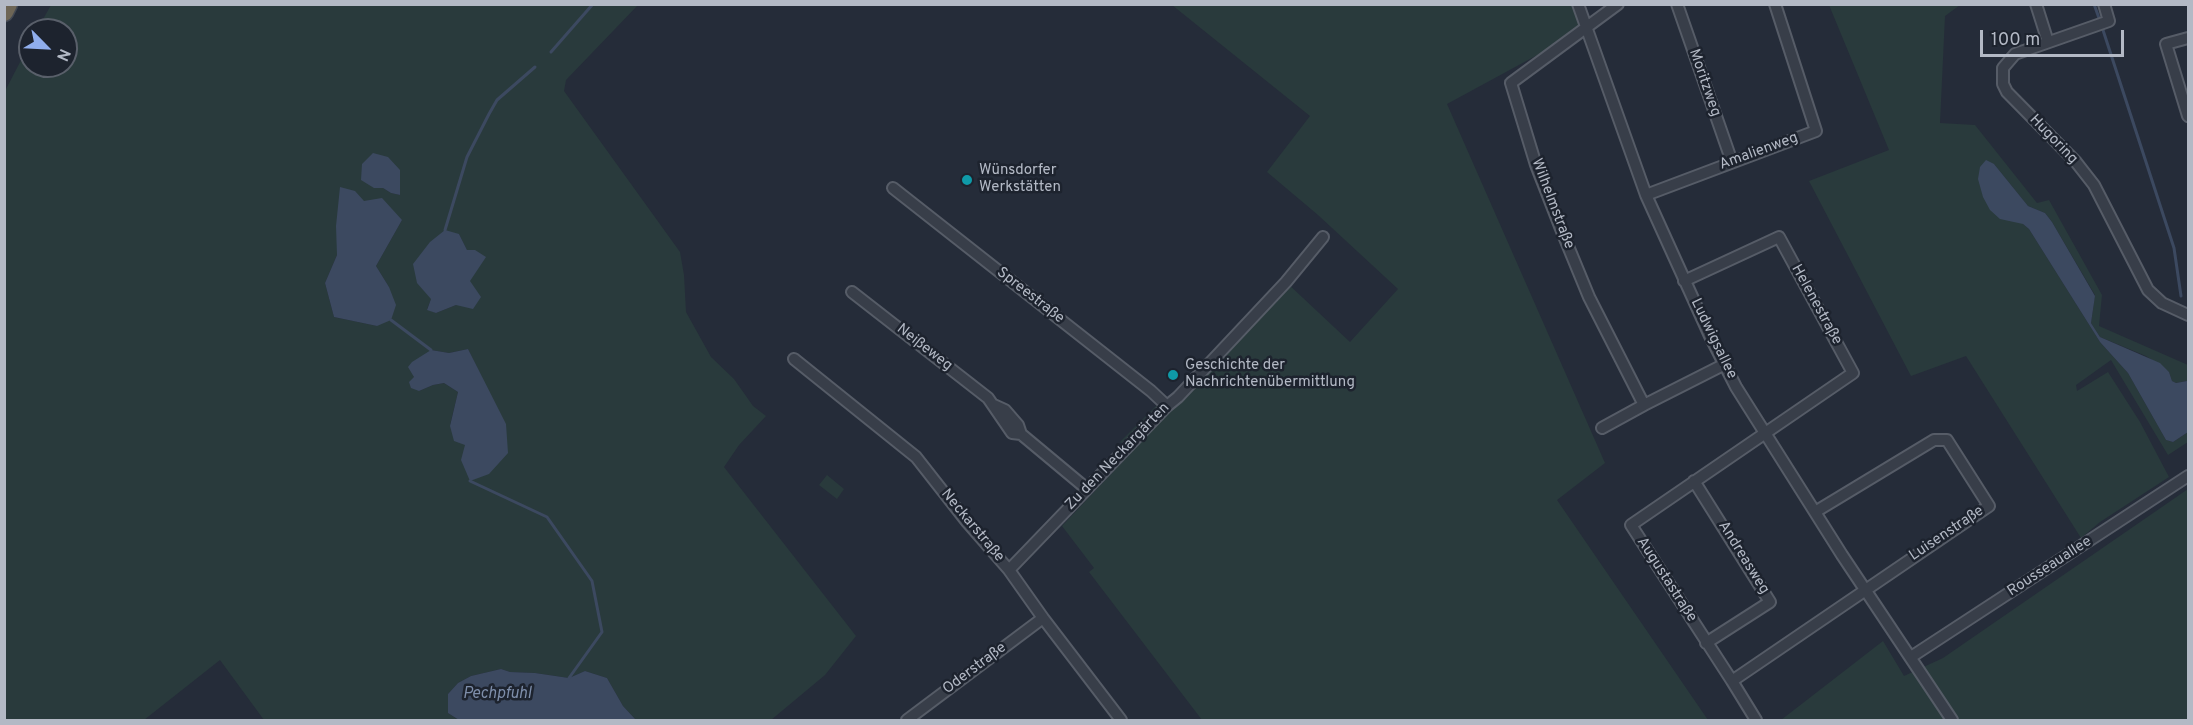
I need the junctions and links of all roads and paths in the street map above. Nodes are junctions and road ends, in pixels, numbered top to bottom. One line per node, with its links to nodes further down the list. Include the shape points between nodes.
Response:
1 (8, 4): 8 (highway)
2 (1578, 4): 9 (street, Ludwigsallee)
3 (1618, 4): 9 (street)
4 (1677, 4): 13 (street, Moritzweg)
5 (1775, 4): 13 (street, Amalienweg, via 1816,131)
6 (2036, 4): 11 (street)
7 (2104, 4): 11 (street, Hugoring, via 2109,21)
8 (4, 12)
9 (1587, 28): 15 (street, Ludwigsallee); 22 (street, Wilhelmstraße, via 1511,83 1536,165 1589,297)
10 (2188, 38): 12 (street, via 2166,44)
11 (2048, 42): 19 (street, Hugoring, via 2008,60 2002,75 2007,92 2094,185 2148,290 2162,303)
12 (2188, 116)
13 (1732, 162): 15 (street, Amalienweg)
14 (893, 188): 23 (street, Spreestraße)
15 (1646, 195): 17 (street, Ludwigsallee)
16 (1323, 237): 23 (street, Zu den Neckargärten, via 1286,282)
17 (1684, 281): 21 (street, Ludwigsallee); 25 (street, Helenestraße, via 1779,237 1853,373)
18 (852, 292): 28 (street, Neißeweg, via 988,398 1012,433 1021,434)
19 (2188, 315)
20 (794, 359): 30 (street, Neckarstraße, via 916,457)
21 (1725, 364): 22 (street); 25 (street, Ludwigsallee)
22 (1644, 405): 24 (street)
23 (1167, 406): 28 (street, Zu den Neckargärten)
24 (1602, 428)
25 (1766, 432): 27 (street, Augustastraße); 29 (street, Ludwigsallee)
26 (2188, 476): 34 (street, Rousseauallee)
27 (1694, 481): 33 (street, Augustastraße, via 1631,525); 33 (street, Andreasweg, via 1770,602)
28 (1088, 489): 30 (street, Zu den Neckargärten)
29 (1815, 512): 31 (street, Ludwigsallee); 31 (street, Luisenstraße, via 1934,440 1947,440 1989,506)
30 (1009, 570): 32 (street, Neckarstraße)
31 (1865, 590): 34 (street, Ludwigsallee); 35 (street)
32 (1042, 618): 36 (street, Oderstraße); 37 (street, Neckarstraße)
33 (1706, 643): 35 (street, Augustastraße)
34 (1911, 657): 39 (street, Ludwigsallee)
35 (1732, 681): 38 (street, Augustastraße)
36 (914, 718)
37 (1121, 720)
38 (1756, 720)
39 (1952, 720)

